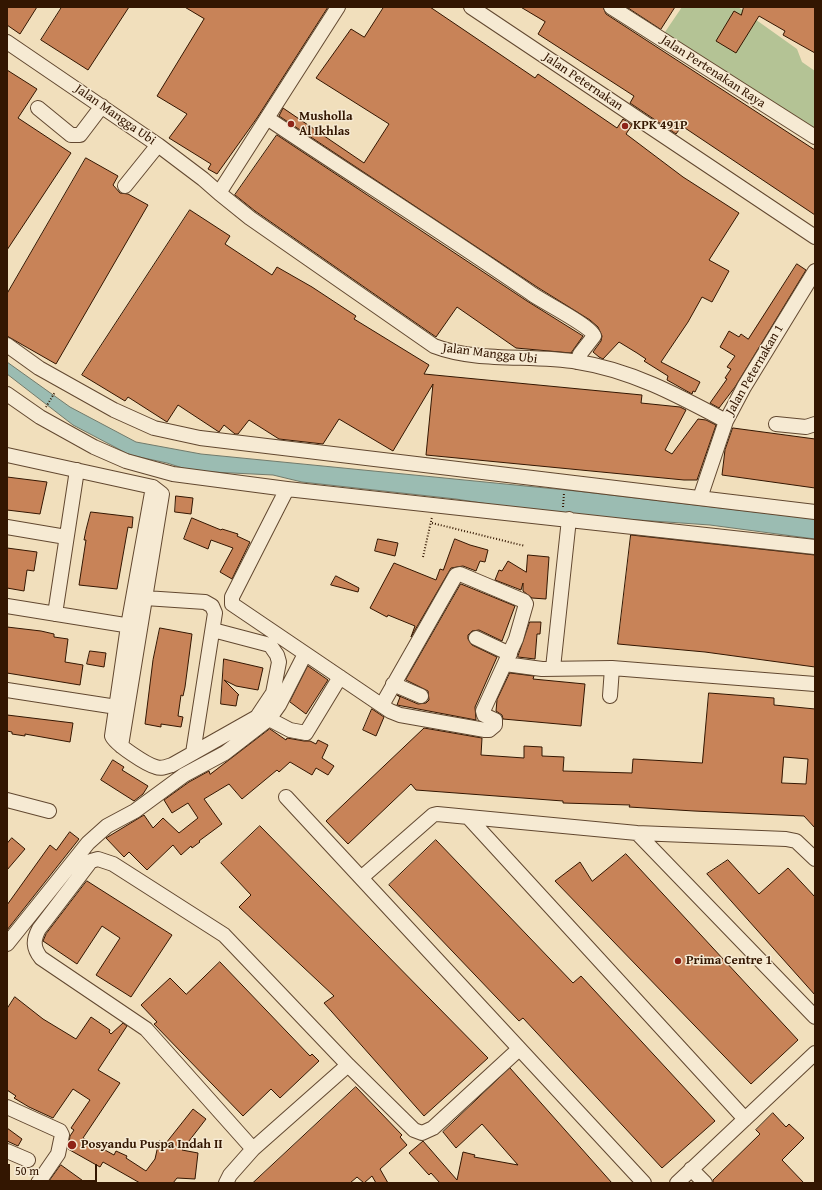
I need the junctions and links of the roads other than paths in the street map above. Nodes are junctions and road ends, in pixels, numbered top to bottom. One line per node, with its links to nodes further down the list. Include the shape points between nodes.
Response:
1 (338, 7): 7 (street)
2 (471, 7): 12 (street, Jalan Peternakan)
3 (611, 7): 8 (street, Jalan Pertenakan Raya)
4 (7, 42): 5 (street, Jalan Mangga Ubi)
5 (102, 106): 6 (street, via 80,135 71,135); 9 (street, Jalan Mangga Ubi)
6 (38, 108)
7 (267, 118): 11 (street); 15 (street, via 542,302 593,332 594,336)
8 (815, 137)
9 (158, 145): 10 (street); 11 (street, Jalan Mangga Ubi)
10 (125, 186)
11 (219, 193): 15 (street, Jalan Mangga Ubi, via 250,218 434,346 452,352)
12 (815, 237)
13 (815, 271): 17 (street, Jalan Peternakan 1)
14 (7, 345): 23 (street, via 39,368 114,410 162,429 207,439)
15 (577, 362): 17 (street, Jalan Mangga Ubi, via 631,376 671,392)
16 (7, 394): 22 (street, via 68,434 126,461 173,474)
17 (726, 421): 23 (street, Jalan Peternakan 1)
18 (776, 424): 19 (street)
19 (815, 424)
20 (7, 455): 21 (street)
21 (77, 470): 27 (street); 29 (street, via 153,487)
22 (287, 489): 25 (street, via 433,504); 35 (street, via 230,601)
23 (700, 498): 24 (street)
24 (815, 512)
25 (566, 513): 28 (street); 37 (street)
26 (7, 527): 27 (street)
27 (66, 537): 31 (street)
28 (815, 547)
29 (140, 598): 32 (street); 33 (street, via 208,604 215,613)
30 (7, 606): 31 (street)
31 (55, 614): 32 (street)
32 (134, 627): 46 (street)
33 (213, 630): 48 (street); 48 (street, via 270,645 279,662 272,693 257,717)
34 (476, 638): 36 (street)
35 (306, 654): 39 (street); 47 (street)
36 (507, 659): 37 (street, via 533,668); 40 (street, via 524,614 524,601 458,574); 45 (street, via 483,711 484,715 495,720 495,725 489,730 400,716)
37 (552, 668): 38 (street)
38 (612, 668): 41 (street); 44 (street)
39 (340, 677): 45 (street); 47 (street, via 306,733 290,730)
40 (393, 684): 43 (street); 45 (street)
41 (815, 684)
42 (7, 690): 46 (street)
43 (421, 696)
44 (610, 696)
45 (382, 705)
46 (120, 708): 48 (street, via 112,737 121,746 156,768 172,765)
47 (269, 719): 56 (street, via 225,753 184,774 136,811 107,826 88,843)
48 (193, 753)
49 (286, 796): 55 (street)
50 (7, 800): 51 (street)
51 (49, 811)
52 (469, 818): 53 (street); 55 (street, via 433,815); 62 (street)
53 (637, 833): 54 (street, via 786,839 796,841); 57 (street)
54 (815, 859)
55 (362, 878): 58 (street)
56 (7, 944)
57 (815, 1017)
58 (519, 1049): 60 (street, via 433,1128 422,1133 414,1130); 69 (street)
59 (815, 1053): 62 (street)
60 (348, 1065): 63 (street); 63 (street, via 224,935 113,864 98,859 91,861 39,929 35,936 36,952 41,958 146,1029)
61 (7, 1107): 67 (street, via 60,1131 62,1135 58,1154)
62 (745, 1119): 66 (street)
63 (253, 1149): 68 (street)
64 (9, 1156): 65 (street)
65 (28, 1160)
66 (691, 1169): 70 (street); 71 (street)
67 (38, 1183)
68 (226, 1183)
69 (644, 1183)
70 (677, 1183)
71 (705, 1183)

